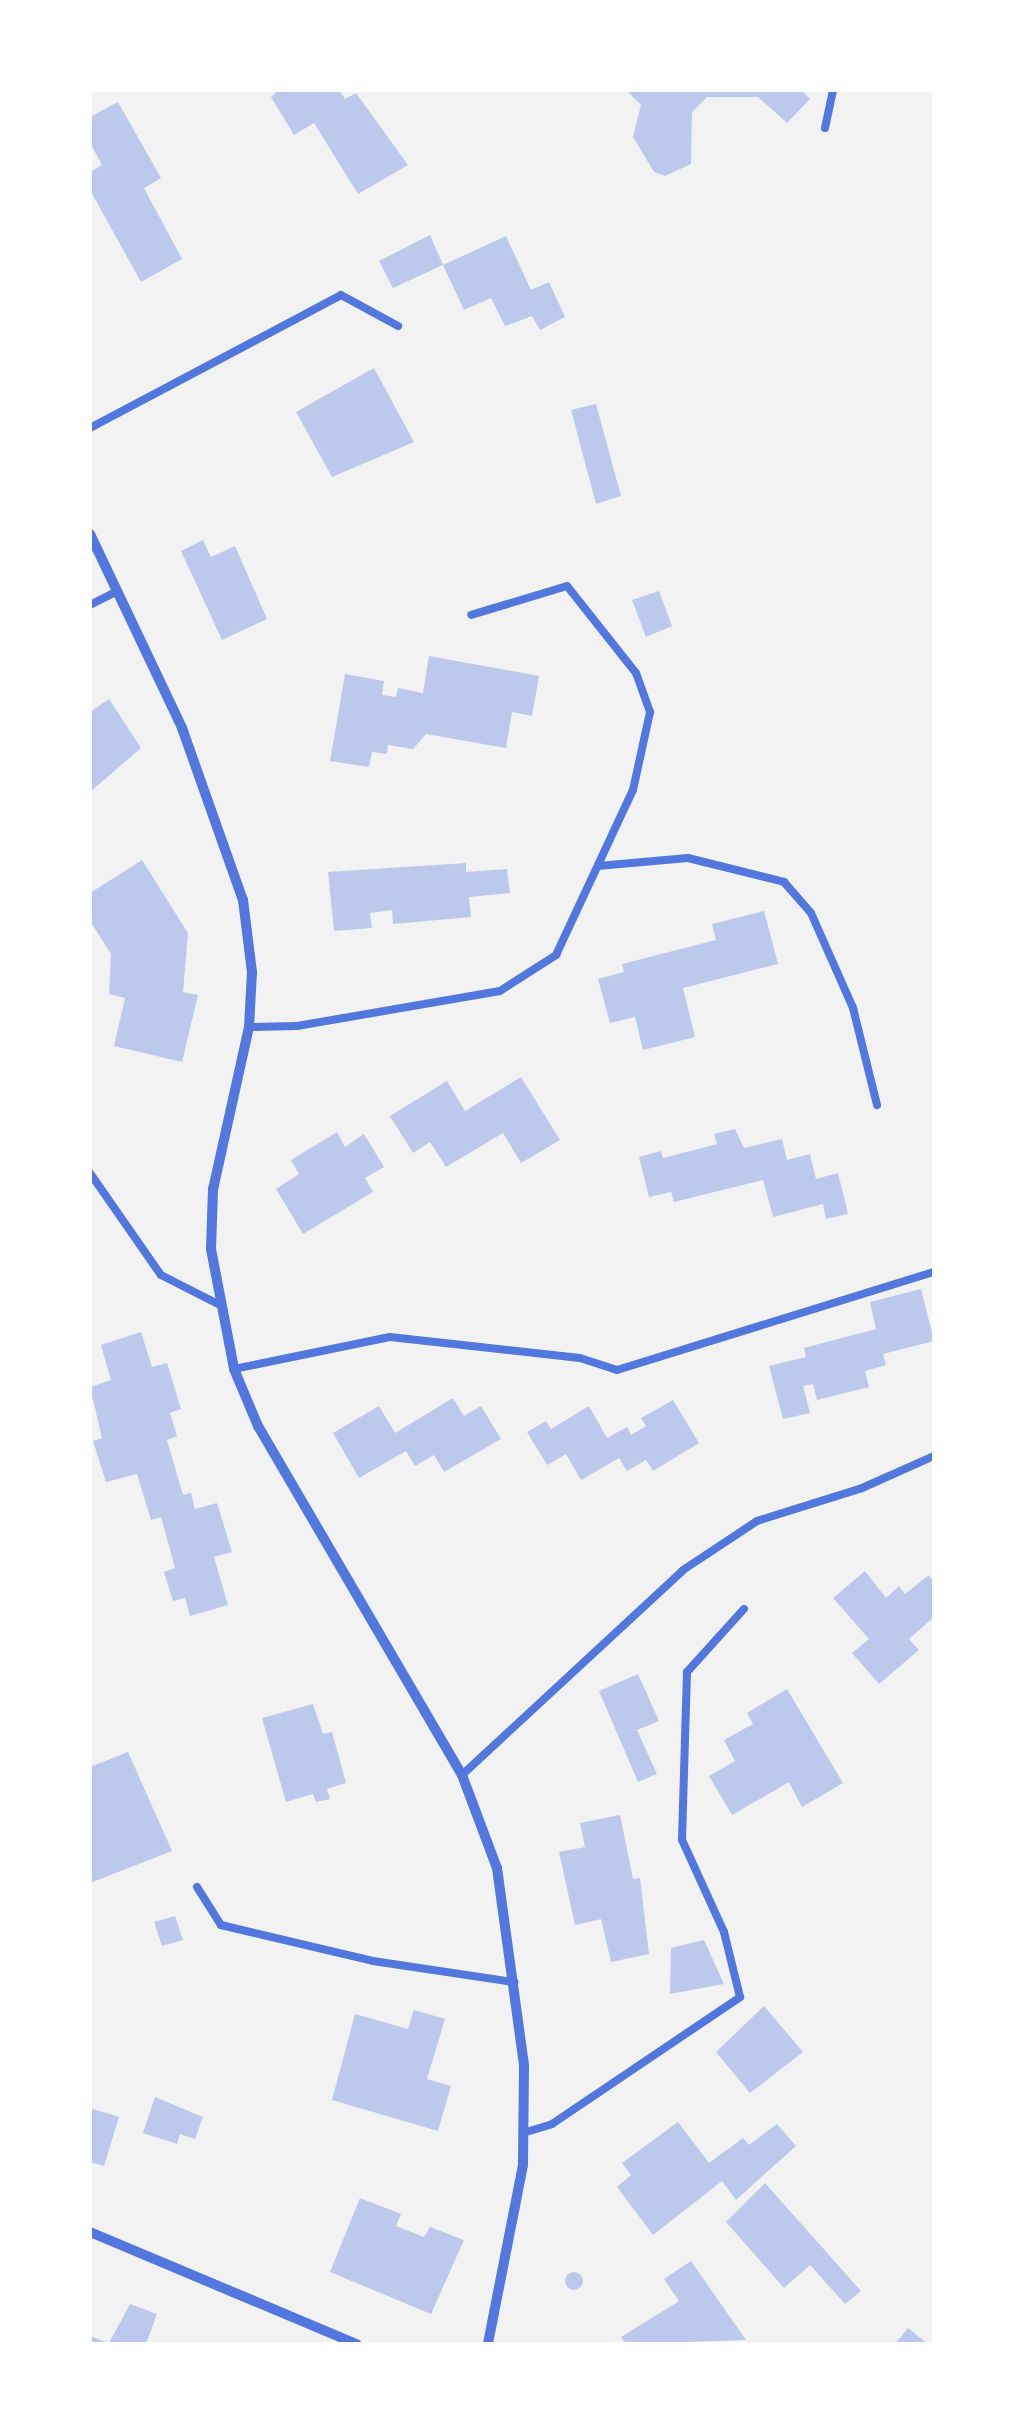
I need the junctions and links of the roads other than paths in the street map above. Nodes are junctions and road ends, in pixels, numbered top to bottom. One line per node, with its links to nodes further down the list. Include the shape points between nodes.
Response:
1 (833, 90): 2 (lane)
2 (825, 128)
3 (398, 326): 4 (lane, via 341,295)
4 (90, 428)
5 (90, 534): 6 (street)
6 (117, 591): 7 (lane); 10 (street, via 182,728 243,900 252,972)
7 (90, 605)
8 (471, 615): 9 (lane, via 567,586 636,673 650,712 634,790)
9 (598, 866): 10 (lane, via 556,956 500,991 297,1026); 11 (lane, via 688,858 784,882 811,913 852,1008)
10 (250, 1027): 14 (street, via 214,1188)
11 (878, 1104)
12 (90, 1173): 14 (lane, via 161,1275)
13 (931, 1274): 15 (lane, via 617,1370 580,1358 390,1337)
14 (218, 1304): 15 (street)
15 (234, 1369): 18 (street, via 258,1426)
16 (934, 1456): 18 (lane, via 862,1488 756,1521 683,1570)
17 (744, 1609): 21 (lane, via 687,1672 682,1840 724,1932 740,1996 552,2124)
18 (462, 1775): 20 (street, via 497,1868)
19 (197, 1887): 20 (lane, via 221,1925 373,1960)
20 (514, 1982): 21 (street)
21 (523, 2133): 24 (street, via 507,2263)
22 (90, 2232): 23 (street)
23 (356, 2344)
24 (488, 2344)

